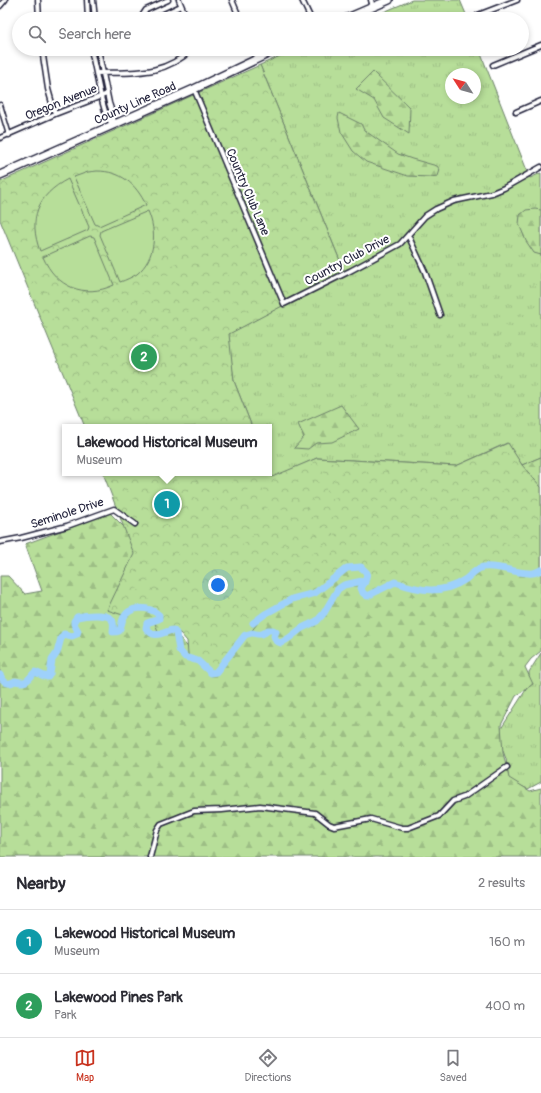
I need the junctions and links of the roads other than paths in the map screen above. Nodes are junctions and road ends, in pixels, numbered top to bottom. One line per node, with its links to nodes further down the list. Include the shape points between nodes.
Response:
1 (5, 0): 12 (street)
2 (38, 0): 14 (street)
3 (87, 0): 15 (street)
4 (93, 0): 16 (street)
5 (168, 0): 17 (street)
6 (179, 0): 13 (street)
7 (232, 0): 20 (street)
8 (302, 0): 21 (street)
9 (389, 0): 11 (main road)
10 (517, 0): 23 (street)
11 (372, 4): 22 (main road)
12 (0, 6)
13 (181, 6): 18 (street); 19 (street)
14 (39, 12)
15 (88, 12)
16 (94, 12)
17 (145, 12)
18 (168, 12)
19 (184, 12)
20 (237, 12)
21 (307, 12)
22 (358, 12)
23 (486, 12)
24 (541, 45): 25 (street)
25 (529, 50)
26 (43, 56): 42 (street)
27 (92, 56): 35 (street)
28 (99, 56): 34 (street)
29 (182, 56): 34 (street, via 152,70 132,73)
30 (262, 56): 32 (main road, County Line Road)
31 (515, 56): 33 (street)
32 (258, 58): 36 (main road, County Line Road)
33 (493, 65)
34 (102, 72): 35 (street); 37 (street)
35 (96, 73): 38 (street)
36 (194, 89): 43 (main road, County Line Road); 49 (street, Country Club Lane)
37 (107, 94): 38 (street, Oregon Avenue); 43 (street)
38 (101, 97): 42 (street, Oregon Avenue); 43 (street, via 107,118)
39 (541, 101): 41 (street)
40 (0, 105): 44 (street)
41 (516, 112)
42 (55, 114): 44 (street, Oregon Avenue)
43 (114, 125): 47 (main road, County Line Road)
44 (9, 135): 45 (street, Oregon Avenue)
45 (0, 138)
46 (541, 167): 48 (street, Country Club Drive, via 492,193 454,201 436,209 425,216)
47 (0, 175)
48 (408, 235): 49 (street, Country Club Drive, via 400,244); 50 (street, via 425,272)
49 (284, 304)
50 (440, 315)
51 (135, 524): 52 (street, Seminole Drive, via 114,509 67,526)
52 (0, 542)
53 (507, 767): 54 (street, via 464,797 453,801 439,816 408,828 371,819 334,826 315,813 260,806 194,810 161,824)
54 (150, 857)

